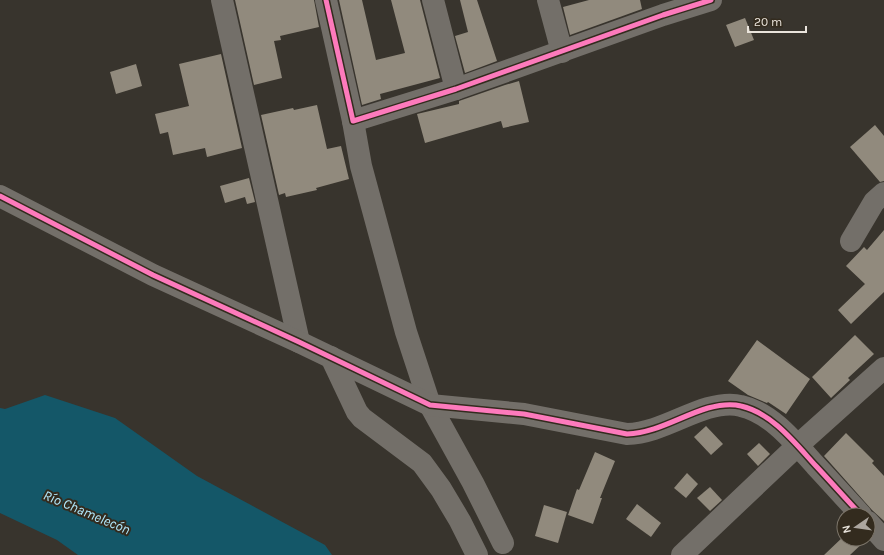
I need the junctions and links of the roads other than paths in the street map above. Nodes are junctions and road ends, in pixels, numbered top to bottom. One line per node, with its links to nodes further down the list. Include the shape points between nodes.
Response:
1 (222, 0): 13 (street)
2 (326, 0): 9 (street)
3 (433, 0): 8 (street)
4 (548, 0): 7 (street)
5 (711, 0): 6 (street)
6 (661, 8): 7 (street)
7 (562, 52): 8 (street)
8 (456, 89): 9 (street)
9 (353, 121): 16 (street, via 363,173 406,332)
10 (884, 193): 12 (street, via 874,202)
11 (0, 196): 13 (street, via 153,275)
12 (851, 241)
13 (299, 342): 14 (street)
14 (331, 357): 16 (street); 23 (street, via 357,412 422,463 441,489)
15 (884, 368): 17 (street)
16 (430, 405): 17 (street, via 524,414 627,434 650,430 708,408 727,404 762,414); 21 (street)
17 (797, 446): 18 (street); 24 (street)
18 (854, 507)
19 (876, 531): 20 (street)
20 (884, 540)
21 (503, 543)
22 (884, 547): 25 (street)
23 (477, 555)
24 (682, 555)
25 (875, 555)

